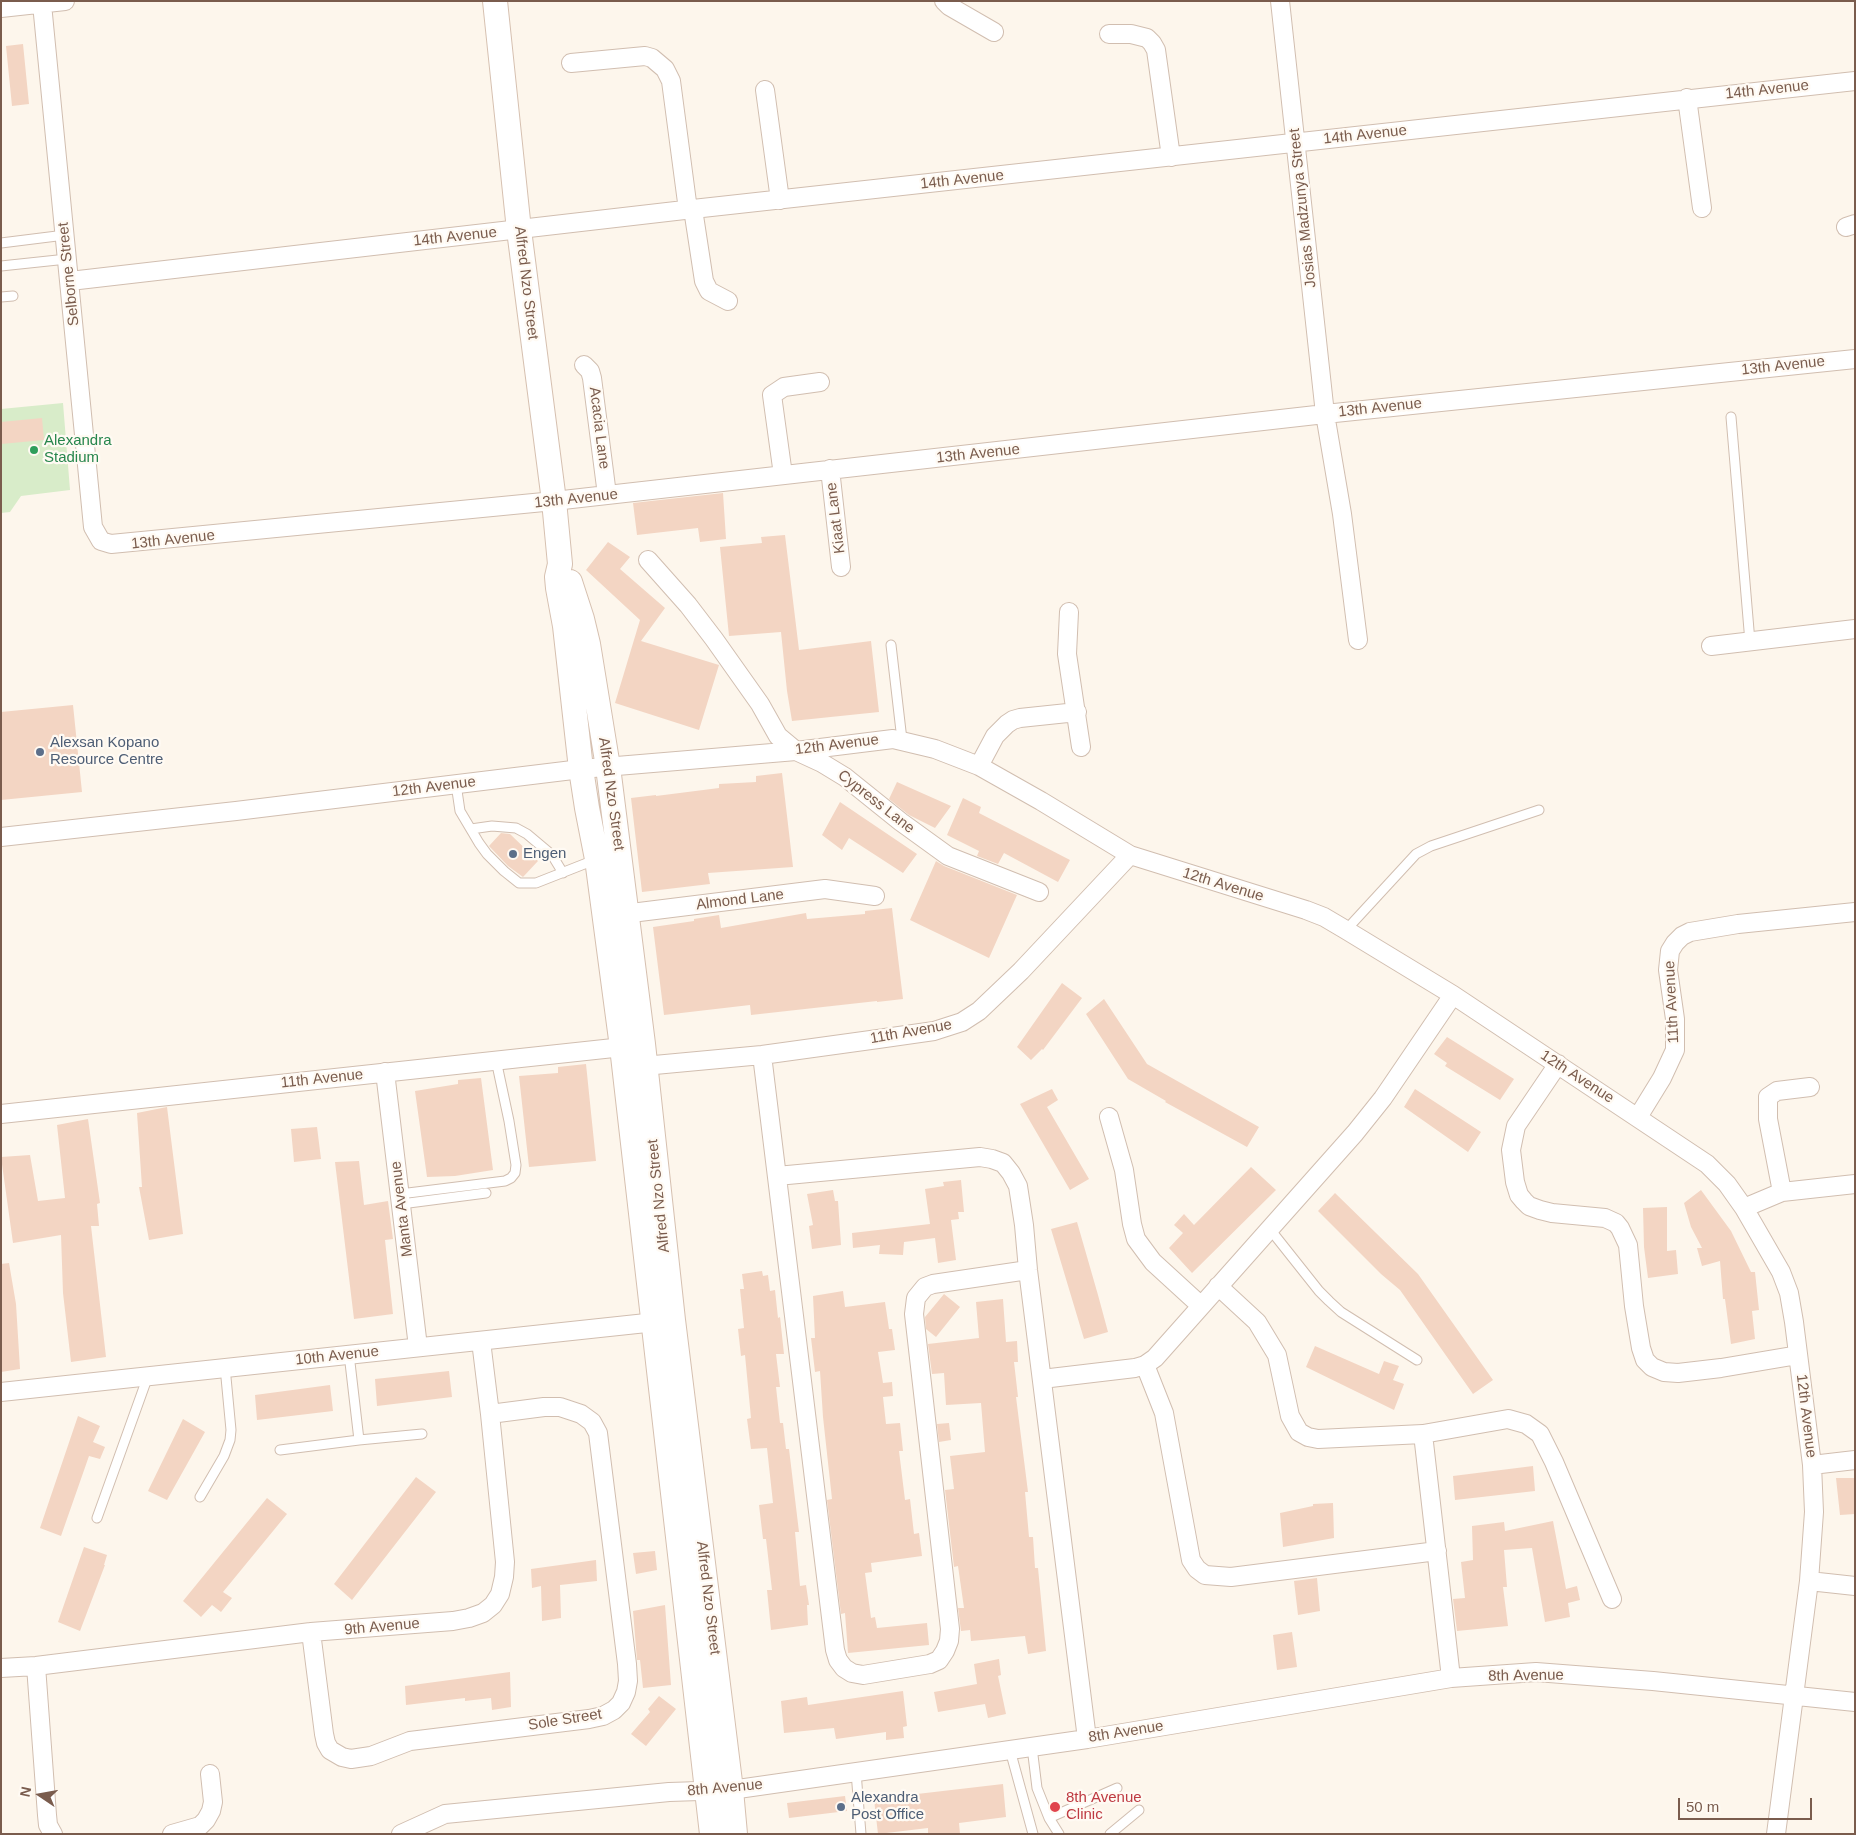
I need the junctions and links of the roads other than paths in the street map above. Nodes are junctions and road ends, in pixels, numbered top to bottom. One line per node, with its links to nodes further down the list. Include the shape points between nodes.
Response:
1 (65, 1): 5 (street)
2 (495, 1): 18 (street, Alfred Nzo Street)
3 (944, 1): 7 (street)
4 (1280, 1): 13 (street, Josias Madzunya Street)
5 (42, 4): 6 (street); 19 (street, Selborne Street)
6 (1, 8)
7 (994, 32)
8 (1109, 34): 14 (street, via 1147,38 1156,50)
9 (571, 63): 17 (street, via 646,56 665,69 671,81)
10 (1855, 81): 12 (street, 14th Avenue)
11 (765, 90): 15 (street)
12 (1687, 98): 13 (street, 14th Avenue); 16 (street)
13 (1296, 142): 14 (street, 14th Avenue); 30 (street, Josias Madzunya Street)
14 (1171, 157): 15 (street, 14th Avenue)
15 (780, 200): 17 (street, 14th Avenue)
16 (1702, 208)
17 (691, 210): 18 (street, 14th Avenue); 26 (street, via 704,281 709,291)
18 (519, 230): 23 (street, 14th Avenue); 35 (street, Alfred Nzo Street)
19 (65, 236): 20 (lane); 21 (street, Selborne Street)
20 (1, 243)
21 (67, 259): 22 (lane); 23 (street, Selborne Street)
22 (1, 266)
23 (70, 281): 36 (street, Selborne Street, via 93,527)
24 (13, 296): 25 (lane)
25 (1, 297)
26 (728, 301)
27 (1855, 359): 30 (street, 13th Avenue)
28 (584, 365): 34 (street, Acacia Lane, via 592,378)
29 (820, 382): 33 (street, via 784,387 772,395)
30 (1325, 414): 32 (street, 13th Avenue); 42 (street, Josias Madzunya Street)
31 (1732, 417): 43 (lane)
32 (830, 469): 33 (street, 13th Avenue); 39 (street, Kiaat Lane)
33 (783, 475): 34 (street, 13th Avenue)
34 (607, 495): 35 (street, 13th Avenue)
35 (554, 501): 36 (street, 13th Avenue, via 122,545); 38 (street, Alfred Nzo Street)
36 (102, 541)
37 (648, 560): 49 (street, Cypress Lane, via 714,639 760,704 778,736)
38 (560, 564): 51 (street, Alfred Nzo Street, via 574,592 584,627); 52 (street, Alfred Nzo Street, via 558,588)
39 (842, 567)
40 (1069, 612): 46 (street, via 1067,654)
41 (1855, 629): 43 (street)
42 (1358, 640)
43 (1750, 642): 45 (street)
44 (892, 645): 47 (lane)
45 (1711, 646)
46 (1077, 712): 48 (street); 50 (street, via 1013,720 995,736)
47 (902, 740): 49 (street, 12th Avenue, via 883,739); 50 (street, 12th Avenue)
48 (1081, 747)
49 (796, 751): 51 (street, 12th Avenue); 60 (street, Cypress Lane, via 846,777 948,856)
50 (980, 766): 57 (street, 12th Avenue)
51 (608, 767): 52 (street, 12th Avenue); 58 (street, Alfred Nzo Street)
52 (581, 769): 53 (street, 12th Avenue); 58 (street, Alfred Nzo Street, via 586,808)
53 (456, 784): 55 (lane, via 460,811); 56 (street, 12th Avenue)
54 (1539, 810): 64 (lane, via 1416,854)
55 (471, 829): 59 (lane, via 492,826 516,828 552,855); 59 (lane, via 487,854 519,883 536,883)
56 (1, 837)
57 (1130, 855): 64 (street, 12th Avenue, via 1306,910); 66 (street, 11th Avenue, via 1021,972 979,1011 962,1022 934,1031)
58 (608, 858): 59 (lane); 63 (street, Alfred Nzo Street)
59 (563, 873)
60 (1039, 892)
61 (875, 896): 63 (street, Almond Lane, via 825,889)
62 (1855, 912): 74 (street, 11th Avenue, via 1690,932 1674,943 1668,970 1675,1019 1675,1050)
63 (616, 914): 67 (street, Alfred Nzo Street)
64 (1346, 930): 65 (street, 12th Avenue)
65 (1453, 995): 69 (street, 12th Avenue); 81 (street, via 1383,1098)
66 (762, 1055): 67 (street, 11th Avenue); 75 (street)
67 (633, 1056): 68 (street, 11th Avenue); 85 (street, Alfred Nzo Street)
68 (496, 1060): 70 (street, 11th Avenue); 79 (lane, via 515,1156 515,1173 505,1181)
69 (1558, 1064): 74 (street, 12th Avenue); 89 (street, via 1516,1126 1511,1150 1515,1182 1529,1206 1552,1213 1605,1218 1620,1228 1629,1252 1634,1306 1645,1360 1664,1372 1678,1373)
70 (385, 1072): 72 (street, 11th Avenue); 79 (street, Manta Avenue)
71 (1810, 1087): 77 (street, via 1777,1091 1768,1097 1767,1110)
72 (1, 1114)
73 (1109, 1117): 84 (street, via 1124,1170 1136,1238 1153,1262)
74 (1638, 1117): 80 (street, 12th Avenue, via 1707,1164)
75 (777, 1176): 82 (street, via 980,1157 992,1159 1003,1164 1018,1186); 82 (street, via 835,1650 838,1660 852,1673 863,1675 930,1664 939,1660 949,1641 914,1314 916,1298 925,1287 933,1284)
76 (1855, 1184): 77 (street)
77 (1782, 1192): 80 (street)
78 (486, 1193): 79 (lane)
79 (400, 1199): 87 (street, Manta Avenue)
80 (1744, 1208): 89 (street, 12th Avenue, via 1789,1293)
81 (1269, 1228): 83 (street); 90 (lane, via 1329,1302)
82 (1028, 1270): 94 (street)
83 (1218, 1286): 84 (street); 98 (street, via 1258,1322 1269,1340 1277,1355 1290,1416 1299,1432 1318,1439)
84 (1200, 1305): 91 (street, via 1155,1358)
85 (663, 1321): 86 (street, 10th Avenue); 121 (street, Alfred Nzo Street); 122 (street, Alfred Nzo Street)
86 (481, 1341): 87 (street, 10th Avenue); 96 (street, 9th Avenue)
87 (418, 1347): 88 (street, 10th Avenue)
88 (349, 1354): 92 (street, 10th Avenue); 99 (lane)
89 (1798, 1355): 102 (street, 12th Avenue)
90 (1417, 1360)
91 (1145, 1365): 94 (street); 105 (street, via 1164,1413 1191,1560 1205,1575 1231,1577)
92 (225, 1368): 93 (street, 10th Avenue); 103 (lane, via 230,1440)
93 (148, 1376): 95 (street, 10th Avenue); 104 (lane)
94 (1042, 1379): 115 (street)
95 (1, 1392)
96 (490, 1414): 109 (street, 9th Avenue, via 505,1562 500,1594 493,1605 483,1613 453,1621); 109 (street, Sole Street, via 560,1407 581,1414 592,1422 598,1433 627,1664 628,1681 621,1703 603,1716 589,1719 410,1741 372,1756 342,1757 330,1750 326,1743)
97 (422, 1434): 99 (lane)
98 (1423, 1434): 105 (street); 108 (street, via 1508,1419 1526,1424 1540,1434)
99 (359, 1440): 100 (lane)
100 (280, 1450)
101 (1855, 1460): 102 (street)
102 (1812, 1465): 106 (street, 12th Avenue, via 1814,1512)
103 (200, 1497)
104 (97, 1518)
105 (1437, 1551): 112 (street)
106 (1809, 1581): 107 (street); 113 (street, 12th Avenue)
107 (1855, 1586)
108 (1612, 1599)
109 (311, 1632): 110 (street, 9th Avenue)
110 (36, 1666): 111 (street, 9th Avenue); 125 (street, via 48,1825)
111 (1, 1668)
112 (1451, 1678): 113 (street, 8th Avenue, via 1536,1672); 115 (street, 8th Avenue)
113 (1795, 1696): 114 (street, 8th Avenue); 134 (street, 12th Avenue)
114 (1855, 1702)
115 (1087, 1739): 116 (street, 8th Avenue)
116 (1032, 1747): 117 (street, 8th Avenue); 124 (lane, via 1037,1788)
117 (1010, 1750): 118 (street, 8th Avenue); 131 (lane)
118 (856, 1772): 121 (street, 8th Avenue); 130 (lane)
119 (210, 1774): 126 (street, via 213,1802 206,1820 200,1826)
120 (1117, 1788): 124 (lane)
121 (732, 1790): 122 (street, 8th Avenue); 129 (street, Alfred Nzo Street)
122 (706, 1791): 127 (street, 8th Avenue, via 445,1814); 128 (street, Alfred Nzo Street)
123 (1139, 1810): 133 (lane)
124 (1049, 1818): 132 (lane)
125 (53, 1834)
126 (172, 1834)
127 (401, 1834)
128 (712, 1834)
129 (735, 1834)
130 (861, 1834)
131 (1033, 1834)
132 (1058, 1834)
133 (1110, 1834)
134 (1776, 1834)

